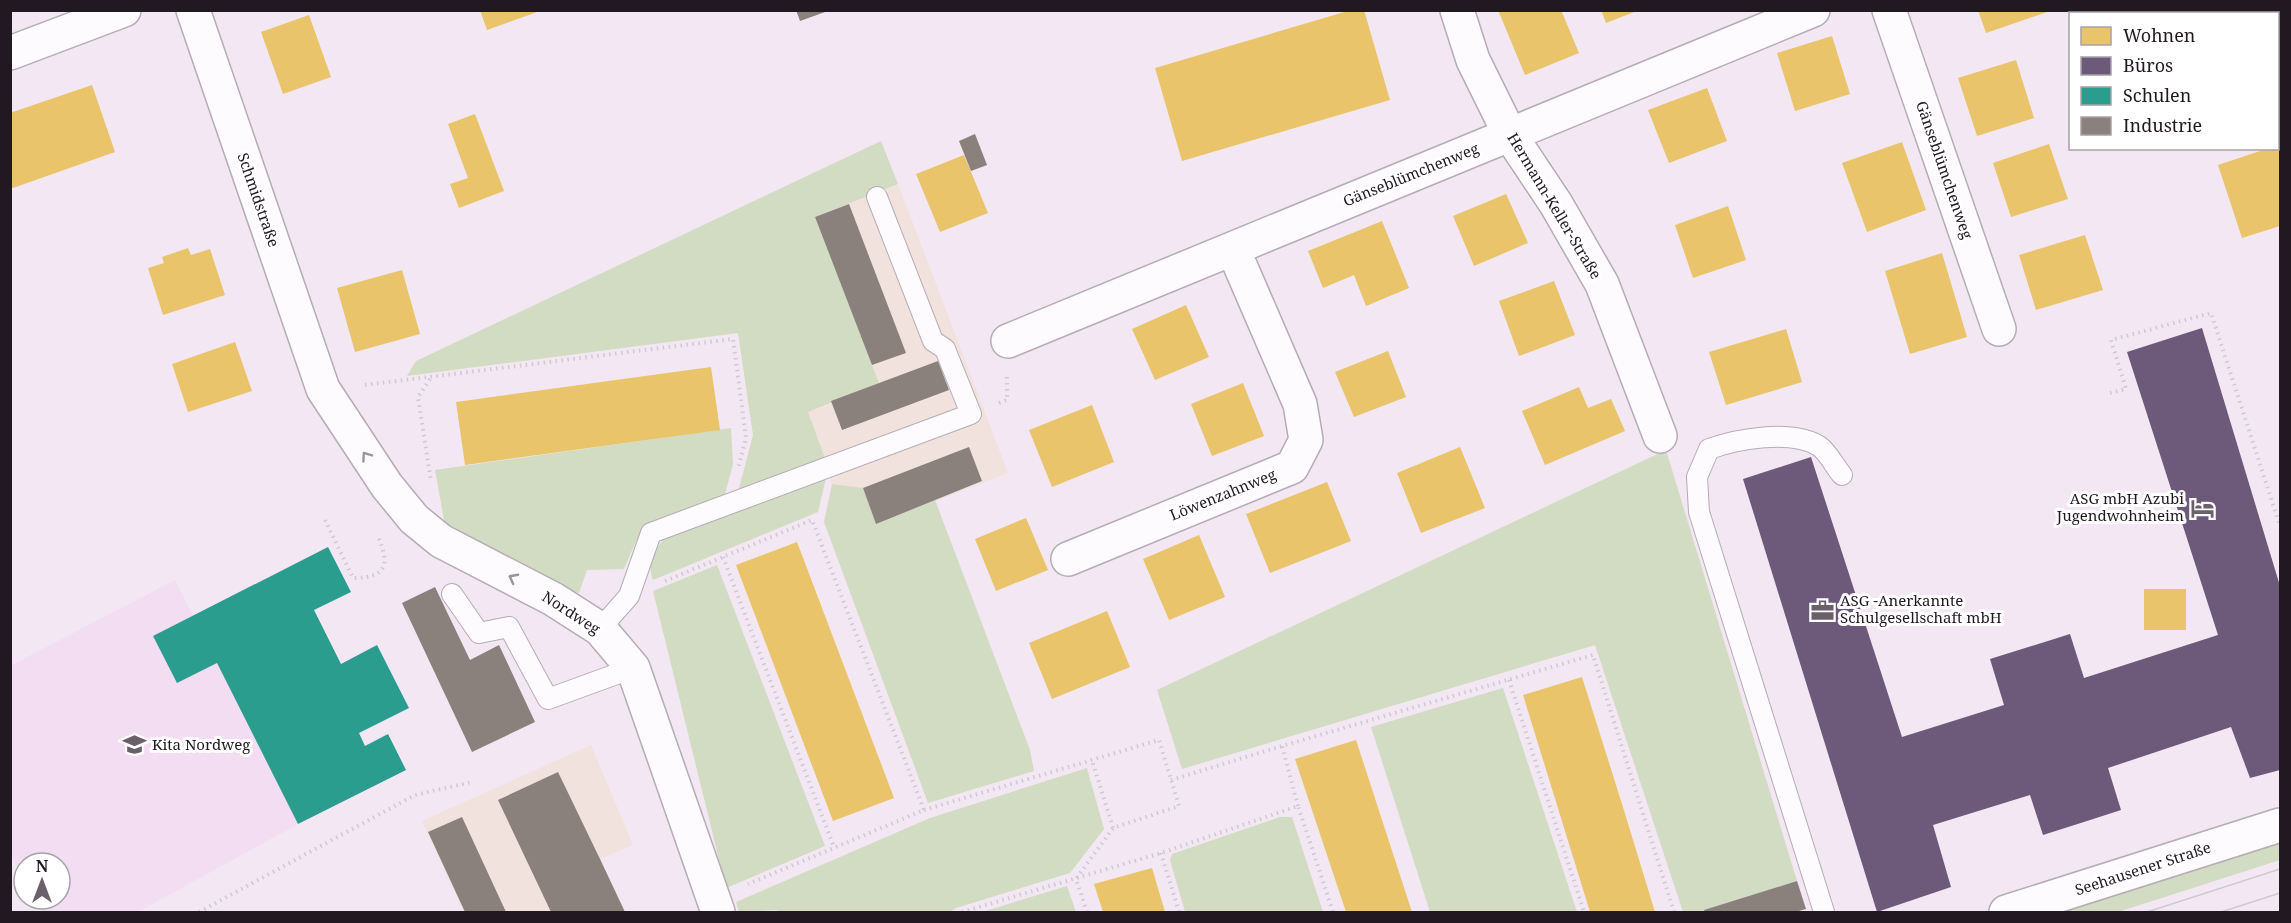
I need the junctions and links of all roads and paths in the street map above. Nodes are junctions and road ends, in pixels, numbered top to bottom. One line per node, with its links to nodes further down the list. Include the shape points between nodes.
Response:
1 (124, 10): 6 (street)
2 (193, 10): 13 (street, Schmidstraße)
3 (1457, 10): 7 (street, Hermann-Keller-Straße, via 1473,60)
4 (1813, 10): 7 (street, Gänseblümchenweg)
5 (1889, 10): 10 (street, Gänseblümchenweg)
6 (10, 53)
7 (1510, 135): 9 (street, Gänseblümchenweg); 16 (street, Hermann-Keller-Straße, via 1602,284)
8 (877, 197): 15 (lane, via 933,341 945,349)
9 (1233, 249): 11 (street, Gänseblümchenweg); 24 (street, Löwenzahnweg, via 1300,404 1306,440 1292,467)
10 (2000, 329)
11 (1008, 340): 15 (path, via 1007,400)
12 (431, 378): 13 (path); 18 (path, via 418,397); 19 (path, via 733,339 746,438)
13 (323, 389): 27 (street, Nordweg, one-way to 13, via 553,599 441,540 414,519 387,486)
14 (2110, 393): 21 (path, via 2126,389 2111,340 2211,313)
15 (970, 414): 19 (lane)
16 (1660, 436)
17 (1842, 475): 49 (lane, via 1819,447 1798,439 1773,438 1737,439 1709,449 1697,477 1699,512)
18 (432, 485)
19 (728, 504): 26 (lane, via 651,533)
20 (326, 520): 22 (path, via 353,578 370,578 385,565 385,552)
21 (2280, 526)
22 (375, 531)
23 (723, 557): 26 (path); 35 (path, via 812,520); 38 (path)
24 (1068, 559)
25 (452, 594): 28 (lane, via 479,633 509,627 548,699)
26 (629, 596): 27 (lane)
27 (600, 629): 28 (street, Nordweg)
28 (633, 668): 41 (street, Nordweg)
29 (1509, 680): 30 (path); 47 (path); 48 (path, via 1593,655)
30 (1282, 746): 32 (path); 34 (path)
31 (1092, 760): 32 (path, via 1159,740); 35 (path); 37 (path)
32 (1171, 780): 37 (path, via 1179,806)
33 (472, 782): 42 (path, via 415,795)
34 (1298, 806): 39 (path); 46 (path)
35 (924, 810): 38 (path)
36 (2280, 825): 50 (street, Seehausener Straße)
37 (1113, 828): 40 (path)
38 (834, 847): 41 (path)
39 (1161, 853): 40 (path); 45 (path)
40 (1076, 879): 43 (path); 44 (path)
41 (715, 906)
42 (199, 912)
43 (962, 912)
44 (1087, 912)
45 (1179, 912)
46 (1333, 912)
47 (1584, 912)
48 (1674, 912)
49 (1824, 912)
50 (2006, 912)

